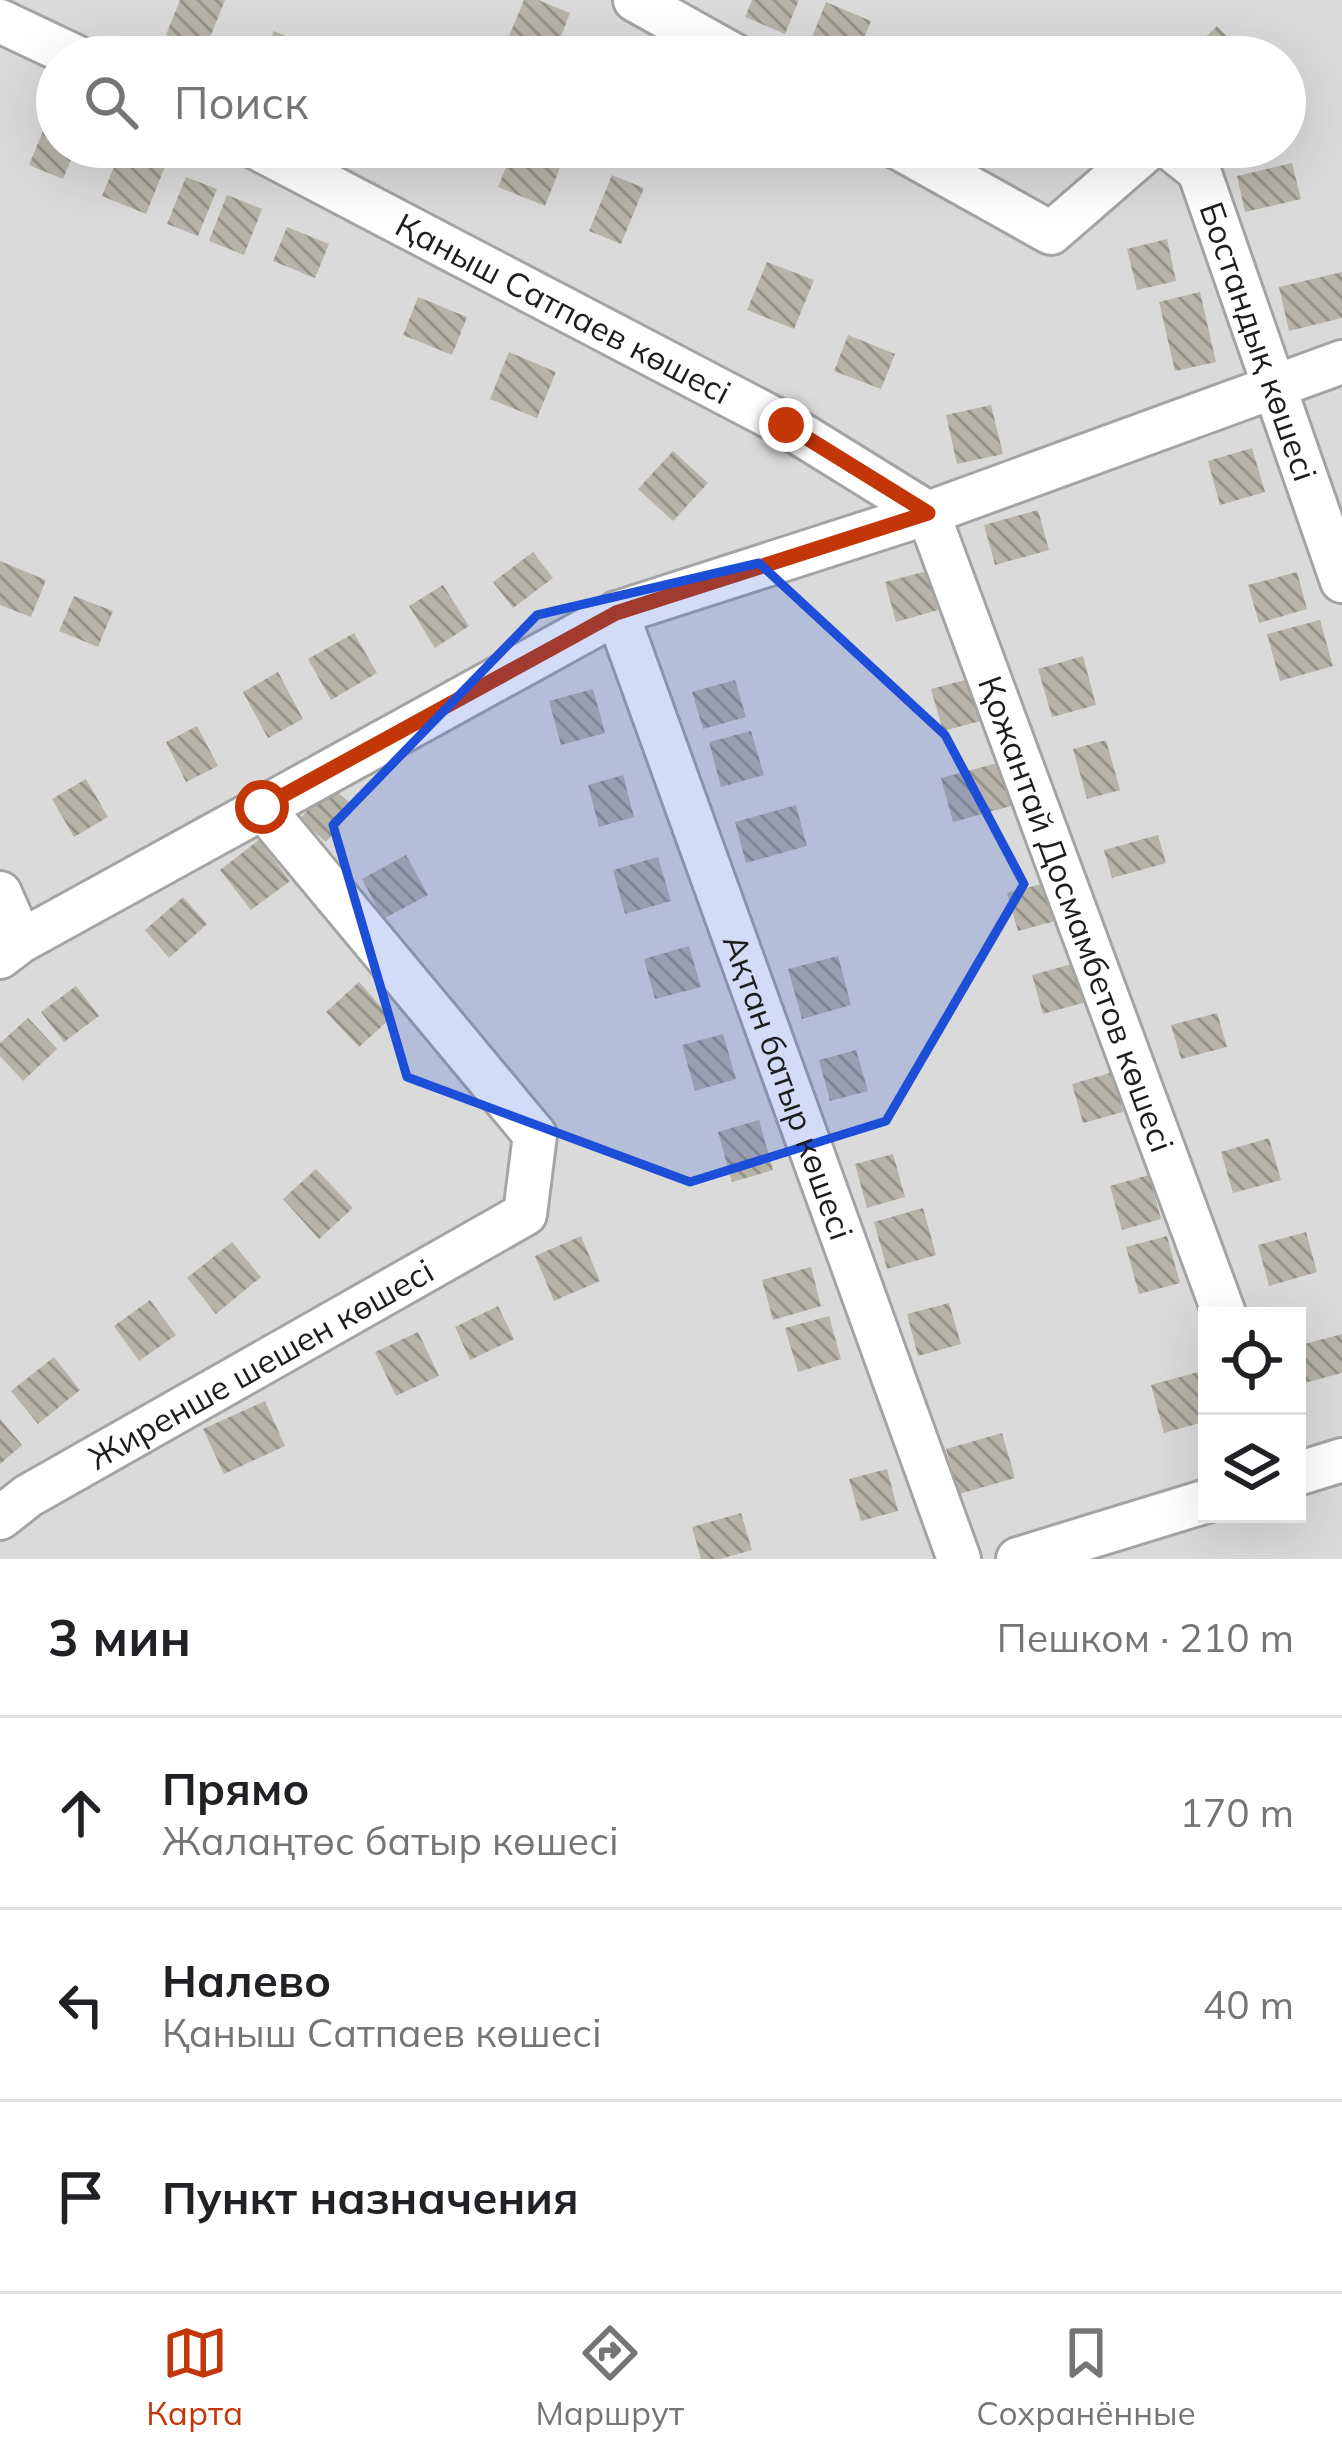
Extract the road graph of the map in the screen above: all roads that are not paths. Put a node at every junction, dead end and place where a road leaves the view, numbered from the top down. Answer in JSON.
{"nodes":[{"id":1,"x":635,"y":0,"type":"edge"},
{"id":2,"x":0,"y":22,"type":"edge"},
{"id":3,"x":699,"y":36,"type":"edge"},
{"id":4,"x":36,"y":39,"type":"edge"},
{"id":5,"x":295,"y":168,"type":"edge"},
{"id":6,"x":935,"y":168,"type":"edge"},
{"id":7,"x":1126,"y":168,"type":"edge"},
{"id":8,"x":1187,"y":168,"type":"edge"},
{"id":9,"x":1342,"y":362,"type":"edge"},
{"id":10,"x":1271,"y":385,"type":"junction"},
{"id":11,"x":928,"y":513,"type":"junction"},
{"id":12,"x":1342,"y":581,"type":"edge"},
{"id":13,"x":616,"y":613,"type":"junction"},
{"id":14,"x":262,"y":807,"type":"junction"},
{"id":15,"x":0,"y":893,"type":"edge"},
{"id":16,"x":10,"y":949,"type":"edge"},
{"id":17,"x":1222,"y":1307,"type":"edge"},
{"id":18,"x":1342,"y":1460,"type":"edge"},
{"id":19,"x":1306,"y":1471,"type":"edge"},
{"id":20,"x":1198,"y":1504,"type":"edge"},
{"id":21,"x":0,"y":1518,"type":"edge"},
{"id":22,"x":959,"y":1559,"type":"edge"},
{"id":23,"x":1018,"y":1559,"type":"edge"}],
"edges":[{"from":1,"to":3,"type":"street"},
{"from":2,"to":4,"type":"street"},
{"from":5,"to":11,"type":"street","name":"Қаныш Сатпаев көшесі"},
{"from":6,"to":7,"type":"street"},
{"from":8,"to":10,"type":"street","name":"Бостандық көшесі"},
{"from":9,"to":10,"type":"street"},
{"from":10,"to":11,"type":"street"},
{"from":10,"to":12,"type":"street","name":"Бостандық көшесі"},
{"from":11,"to":13,"type":"street"},
{"from":11,"to":17,"type":"street","name":"Қожантай Досмамбетов көшесі"},
{"from":13,"to":14,"type":"street"},
{"from":13,"to":22,"type":"street","name":"Ақтан батыр көшесі"},
{"from":14,"to":16,"type":"street"},
{"from":14,"to":21,"type":"street","name":"Жиренше шешен көшесі"},
{"from":15,"to":16,"type":"street"},
{"from":18,"to":19,"type":"street"},
{"from":20,"to":23,"type":"street"}]}
